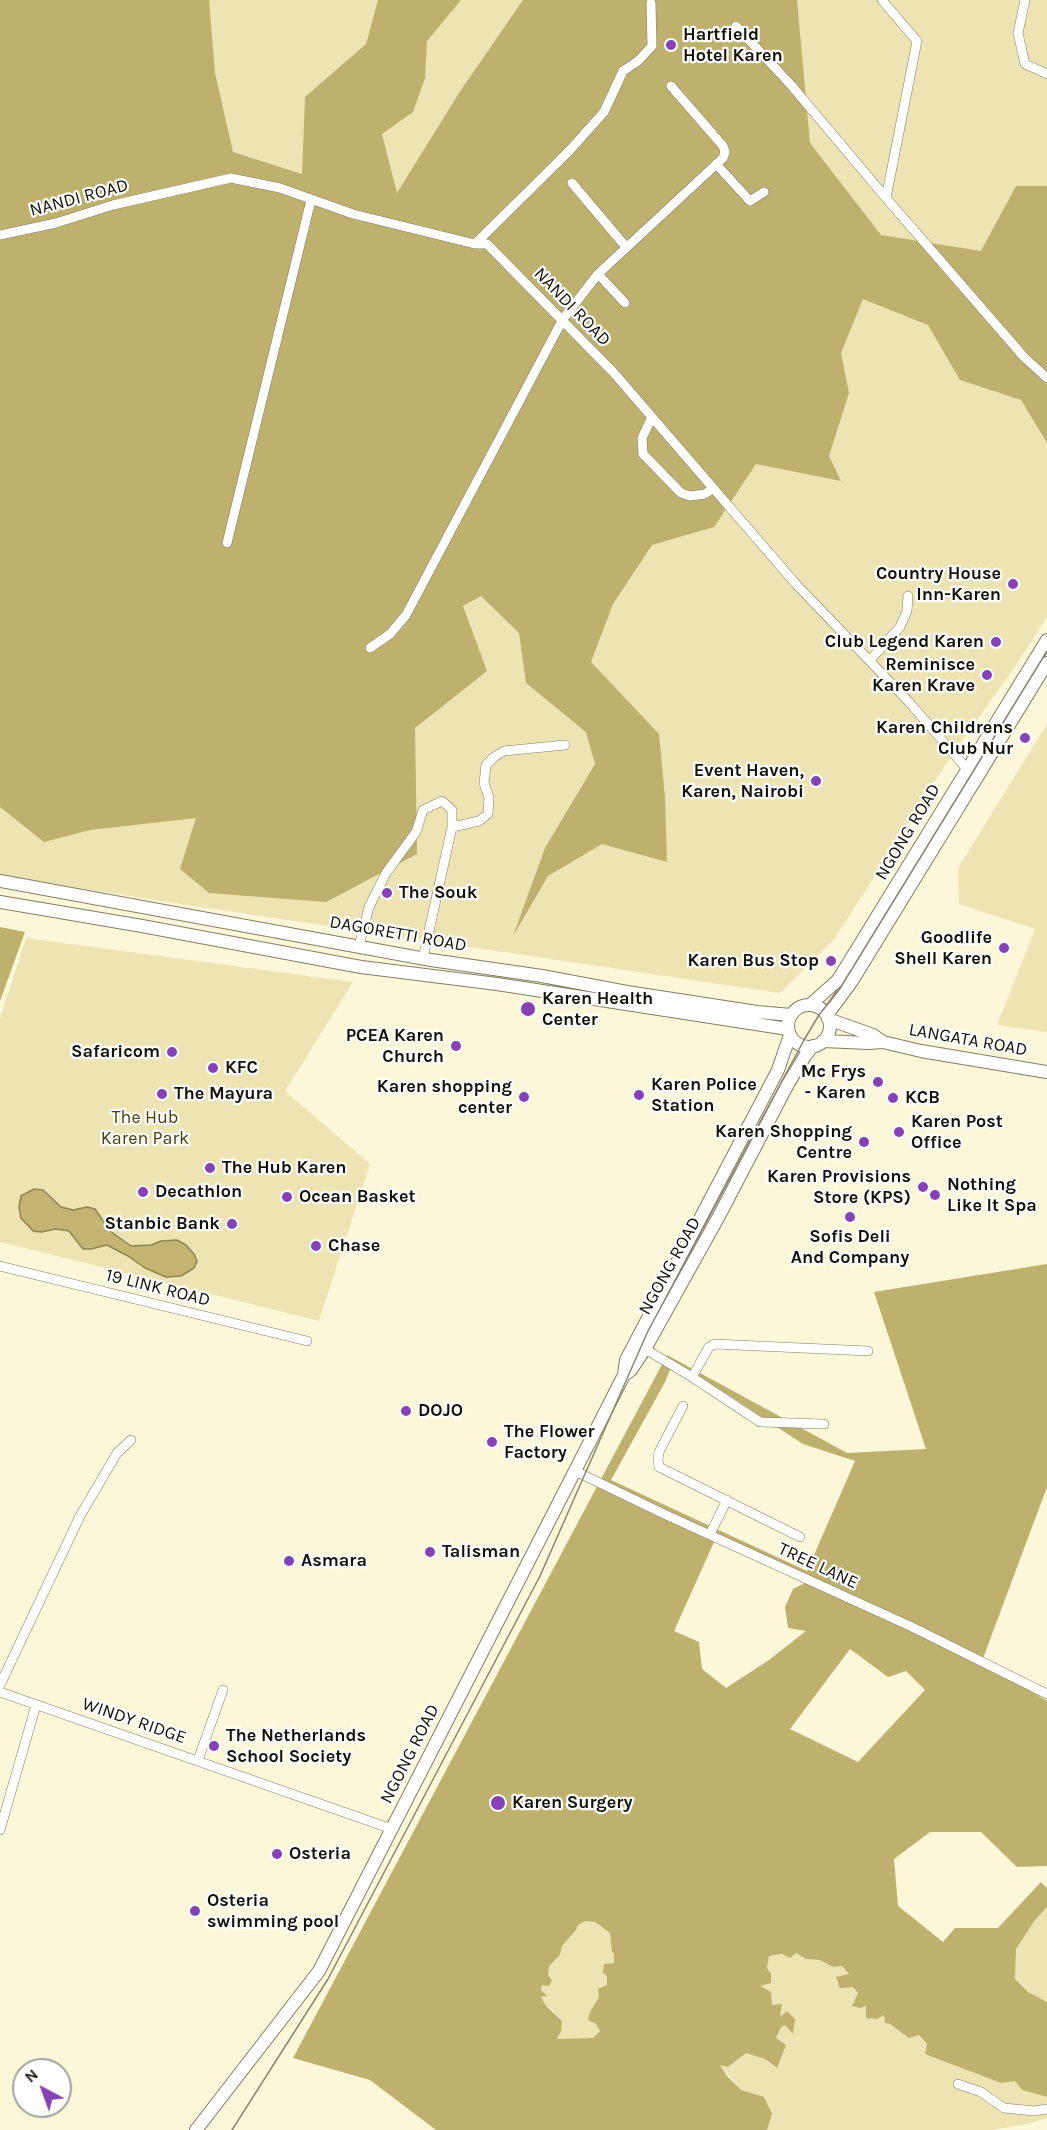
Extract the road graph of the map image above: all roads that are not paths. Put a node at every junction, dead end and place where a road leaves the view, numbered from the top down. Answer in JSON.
{"nodes":[{"id":1,"x":882,"y":0,"type":"edge"},
{"id":2,"x":1025,"y":0,"type":"edge"},
{"id":3,"x":651,"y":3,"type":"dead end"},
{"id":4,"x":736,"y":26,"type":"dead end"},
{"id":5,"x":1047,"y":74,"type":"edge"},
{"id":6,"x":671,"y":86,"type":"dead end"},
{"id":7,"x":716,"y":164,"type":"junction"},
{"id":8,"x":572,"y":183,"type":"dead end"},
{"id":9,"x":764,"y":192,"type":"dead end"},
{"id":10,"x":886,"y":198,"type":"junction"},
{"id":11,"x":310,"y":200,"type":"junction"},
{"id":12,"x":0,"y":235,"type":"edge"},
{"id":13,"x":475,"y":244,"type":"junction"},
{"id":14,"x":626,"y":247,"type":"junction"},
{"id":15,"x":598,"y":274,"type":"junction"},
{"id":16,"x":625,"y":303,"type":"dead end"},
{"id":17,"x":563,"y":319,"type":"junction"},
{"id":18,"x":1047,"y":378,"type":"edge"},
{"id":19,"x":652,"y":417,"type":"junction"},
{"id":20,"x":713,"y":488,"type":"junction"},
{"id":21,"x":227,"y":543,"type":"dead end"},
{"id":22,"x":909,"y":596,"type":"dead end"},
{"id":23,"x":1047,"y":640,"type":"edge"},
{"id":24,"x":370,"y":648,"type":"dead end"},
{"id":25,"x":870,"y":660,"type":"junction"},
{"id":26,"x":1047,"y":663,"type":"edge"},
{"id":27,"x":566,"y":745,"type":"dead end"},
{"id":28,"x":967,"y":769,"type":"junction"},
{"id":29,"x":452,"y":826,"type":"junction"},
{"id":30,"x":0,"y":881,"type":"edge"},
{"id":31,"x":0,"y":902,"type":"edge"},
{"id":32,"x":359,"y":946,"type":"junction"},
{"id":33,"x":423,"y":958,"type":"junction"},
{"id":34,"x":810,"y":1005,"type":"junction"},
{"id":35,"x":791,"y":1015,"type":"junction"},
{"id":36,"x":828,"y":1017,"type":"junction"},
{"id":37,"x":789,"y":1032,"type":"junction"},
{"id":38,"x":883,"y":1042,"type":"junction"},
{"id":39,"x":818,"y":1043,"type":"junction"},
{"id":40,"x":1047,"y":1072,"type":"edge"},
{"id":41,"x":681,"y":1256,"type":"junction"},
{"id":42,"x":694,"y":1262,"type":"junction"},
{"id":43,"x":0,"y":1266,"type":"edge"},
{"id":44,"x":307,"y":1341,"type":"dead end"},
{"id":45,"x":645,"y":1349,"type":"junction"},
{"id":46,"x":868,"y":1352,"type":"dead end"},
{"id":47,"x":624,"y":1375,"type":"junction"},
{"id":48,"x":692,"y":1377,"type":"junction"},
{"id":49,"x":683,"y":1406,"type":"dead end"},
{"id":50,"x":824,"y":1424,"type":"dead end"},
{"id":51,"x":131,"y":1440,"type":"dead end"},
{"id":52,"x":574,"y":1471,"type":"junction"},
{"id":53,"x":727,"y":1500,"type":"junction"},
{"id":54,"x":710,"y":1534,"type":"junction"},
{"id":55,"x":800,"y":1537,"type":"dead end"},
{"id":56,"x":0,"y":1685,"type":"edge"},
{"id":57,"x":223,"y":1690,"type":"dead end"},
{"id":58,"x":0,"y":1692,"type":"edge"},
{"id":59,"x":1047,"y":1694,"type":"edge"},
{"id":60,"x":36,"y":1705,"type":"junction"},
{"id":61,"x":198,"y":1760,"type":"junction"},
{"id":62,"x":392,"y":1829,"type":"junction"},
{"id":63,"x":0,"y":1830,"type":"edge"},
{"id":64,"x":958,"y":2084,"type":"dead end"},
{"id":65,"x":1047,"y":2109,"type":"edge"},
{"id":66,"x":196,"y":2130,"type":"edge"}],
"edges":[{"from":1,"to":10,"type":"street"},
{"from":2,"to":5,"type":"street"},
{"from":3,"to":13,"type":"street"},
{"from":4,"to":10,"type":"street"},
{"from":6,"to":7,"type":"street"},
{"from":7,"to":9,"type":"street"},
{"from":7,"to":14,"type":"street"},
{"from":8,"to":14,"type":"street"},
{"from":10,"to":18,"type":"street"},
{"from":11,"to":12,"type":"street","name":"NANDI ROAD"},
{"from":11,"to":13,"type":"street","name":"NANDI ROAD"},
{"from":11,"to":21,"type":"street"},
{"from":13,"to":17,"type":"street","name":"NANDI ROAD"},
{"from":14,"to":15,"type":"street"},
{"from":15,"to":16,"type":"street"},
{"from":15,"to":17,"type":"street"},
{"from":17,"to":19,"type":"street","name":"NANDI ROAD"},
{"from":17,"to":24,"type":"street"},
{"from":19,"to":20,"type":"street","name":"NANDI ROAD"},
{"from":19,"to":20,"type":"street"},
{"from":20,"to":25,"type":"street","name":"NANDI ROAD"},
{"from":22,"to":25,"type":"street"},
{"from":23,"to":28,"type":"main road","name":"NGONG ROAD"},
{"from":25,"to":28,"type":"street","name":"NANDI ROAD"},
{"from":26,"to":36,"type":"main road","name":"NGONG ROAD"},
{"from":27,"to":29,"type":"street"},
{"from":28,"to":34,"type":"main road","name":"NGONG ROAD"},
{"from":29,"to":32,"type":"street"},
{"from":29,"to":33,"type":"street"},
{"from":30,"to":32,"type":"main road","name":"DAGORETTI ROAD"},
{"from":31,"to":37,"type":"main road","name":"DAGORETTI ROAD"},
{"from":32,"to":33,"type":"main road","name":"DAGORETTI ROAD"},
{"from":33,"to":35,"type":"main road","name":"DAGORETTI ROAD"},
{"from":34,"to":35,"type":"main road"},
{"from":34,"to":36,"type":"main road"},
{"from":35,"to":37,"type":"main road"},
{"from":36,"to":38,"type":"main road"},
{"from":36,"to":39,"type":"main road"},
{"from":37,"to":39,"type":"main road"},
{"from":37,"to":41,"type":"main road","name":"NGONG ROAD"},
{"from":38,"to":39,"type":"main road"},
{"from":38,"to":40,"type":"main road","name":"LANGATA ROAD"},
{"from":39,"to":42,"type":"main road","name":"NGONG ROAD"},
{"from":41,"to":42,"type":"main road"},
{"from":41,"to":47,"type":"main road","name":"NGONG ROAD"},
{"from":42,"to":45,"type":"main road","name":"NGONG ROAD"},
{"from":43,"to":44,"type":"street","name":"19 LINK ROAD"},
{"from":45,"to":47,"type":"main road","name":"NGONG ROAD"},
{"from":45,"to":48,"type":"street"},
{"from":46,"to":48,"type":"street"},
{"from":47,"to":52,"type":"main road","name":"NGONG ROAD"},
{"from":48,"to":50,"type":"street"},
{"from":49,"to":53,"type":"street"},
{"from":51,"to":56,"type":"street"},
{"from":52,"to":54,"type":"street","name":"TREE LANE"},
{"from":52,"to":62,"type":"main road","name":"NGONG ROAD"},
{"from":53,"to":54,"type":"street"},
{"from":53,"to":55,"type":"street"},
{"from":54,"to":59,"type":"street","name":"TREE LANE"},
{"from":57,"to":61,"type":"street"},
{"from":58,"to":60,"type":"street","name":"WINDY RIDGE"},
{"from":60,"to":61,"type":"street","name":"WINDY RIDGE"},
{"from":60,"to":63,"type":"street"},
{"from":61,"to":62,"type":"street","name":"WINDY RIDGE"},
{"from":62,"to":66,"type":"main road","name":"NGONG ROAD"},
{"from":64,"to":65,"type":"street"}]}
